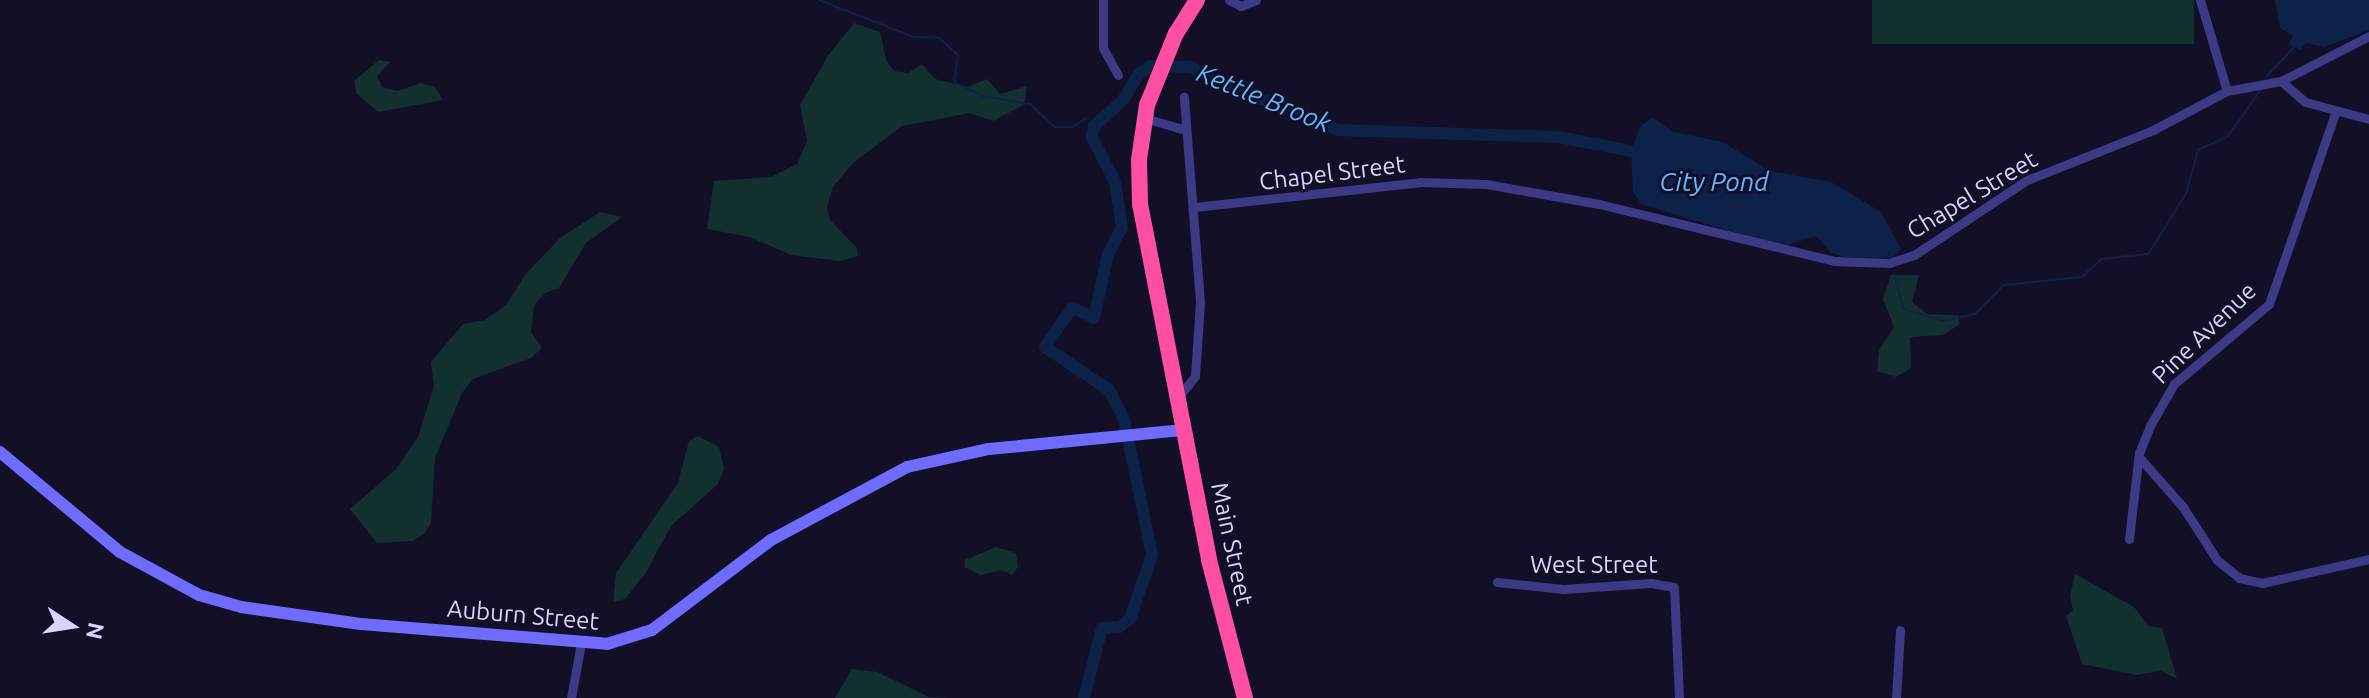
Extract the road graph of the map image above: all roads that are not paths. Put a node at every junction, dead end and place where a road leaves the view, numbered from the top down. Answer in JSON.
{"nodes":[{"id":1,"x":1103,"y":0,"type":"edge"},
{"id":2,"x":1229,"y":0,"type":"edge"},
{"id":3,"x":1256,"y":0,"type":"edge"},
{"id":4,"x":2200,"y":0,"type":"edge"},
{"id":5,"x":1195,"y":1,"type":"edge"},
{"id":6,"x":2369,"y":36,"type":"edge"},
{"id":7,"x":1118,"y":75,"type":"dead end"},
{"id":8,"x":2281,"y":81,"type":"junction"},
{"id":9,"x":2227,"y":91,"type":"junction"},
{"id":10,"x":1184,"y":97,"type":"dead end"},
{"id":11,"x":2335,"y":113,"type":"junction"},
{"id":12,"x":1144,"y":118,"type":"junction"},
{"id":13,"x":2369,"y":119,"type":"edge"},
{"id":14,"x":1186,"y":130,"type":"junction"},
{"id":15,"x":1195,"y":207,"type":"junction"},
{"id":16,"x":1195,"y":362,"type":"junction"},
{"id":17,"x":1176,"y":391,"type":"junction"},
{"id":18,"x":1184,"y":430,"type":"junction"},
{"id":19,"x":0,"y":452,"type":"edge"},
{"id":20,"x":2139,"y":453,"type":"junction"},
{"id":21,"x":2129,"y":539,"type":"dead end"},
{"id":22,"x":2369,"y":559,"type":"edge"},
{"id":23,"x":1497,"y":582,"type":"dead end"},
{"id":24,"x":1900,"y":630,"type":"dead end"},
{"id":25,"x":581,"y":643,"type":"junction"},
{"id":26,"x":571,"y":698,"type":"edge"},
{"id":27,"x":1245,"y":698,"type":"edge"},
{"id":28,"x":1679,"y":698,"type":"edge"},
{"id":29,"x":1896,"y":698,"type":"edge"}],
"edges":[{"from":1,"to":7,"type":"street"},
{"from":2,"to":3,"type":"street"},
{"from":4,"to":9,"type":"street"},
{"from":5,"to":12,"type":"highway","name":"Main Street"},
{"from":6,"to":8,"type":"street","name":"Chapel Street"},
{"from":8,"to":9,"type":"street","name":"Chapel Street"},
{"from":8,"to":11,"type":"street"},
{"from":9,"to":15,"type":"street","name":"Chapel Street"},
{"from":10,"to":14,"type":"street"},
{"from":11,"to":13,"type":"street"},
{"from":11,"to":20,"type":"street","name":"Pine Avenue"},
{"from":12,"to":14,"type":"street"},
{"from":12,"to":17,"type":"highway","name":"Main Street"},
{"from":14,"to":15,"type":"street"},
{"from":15,"to":16,"type":"street"},
{"from":16,"to":17,"type":"street"},
{"from":16,"to":17,"type":"street"},
{"from":17,"to":18,"type":"highway","name":"Main Street"},
{"from":18,"to":25,"type":"street","name":"Auburn Street"},
{"from":18,"to":27,"type":"highway","name":"Main Street"},
{"from":19,"to":25,"type":"street","name":"Auburn Street"},
{"from":20,"to":21,"type":"street","name":"Pine Avenue"},
{"from":20,"to":22,"type":"street"},
{"from":23,"to":28,"type":"street","name":"West Street"},
{"from":24,"to":29,"type":"street"},
{"from":25,"to":26,"type":"street"}]}
